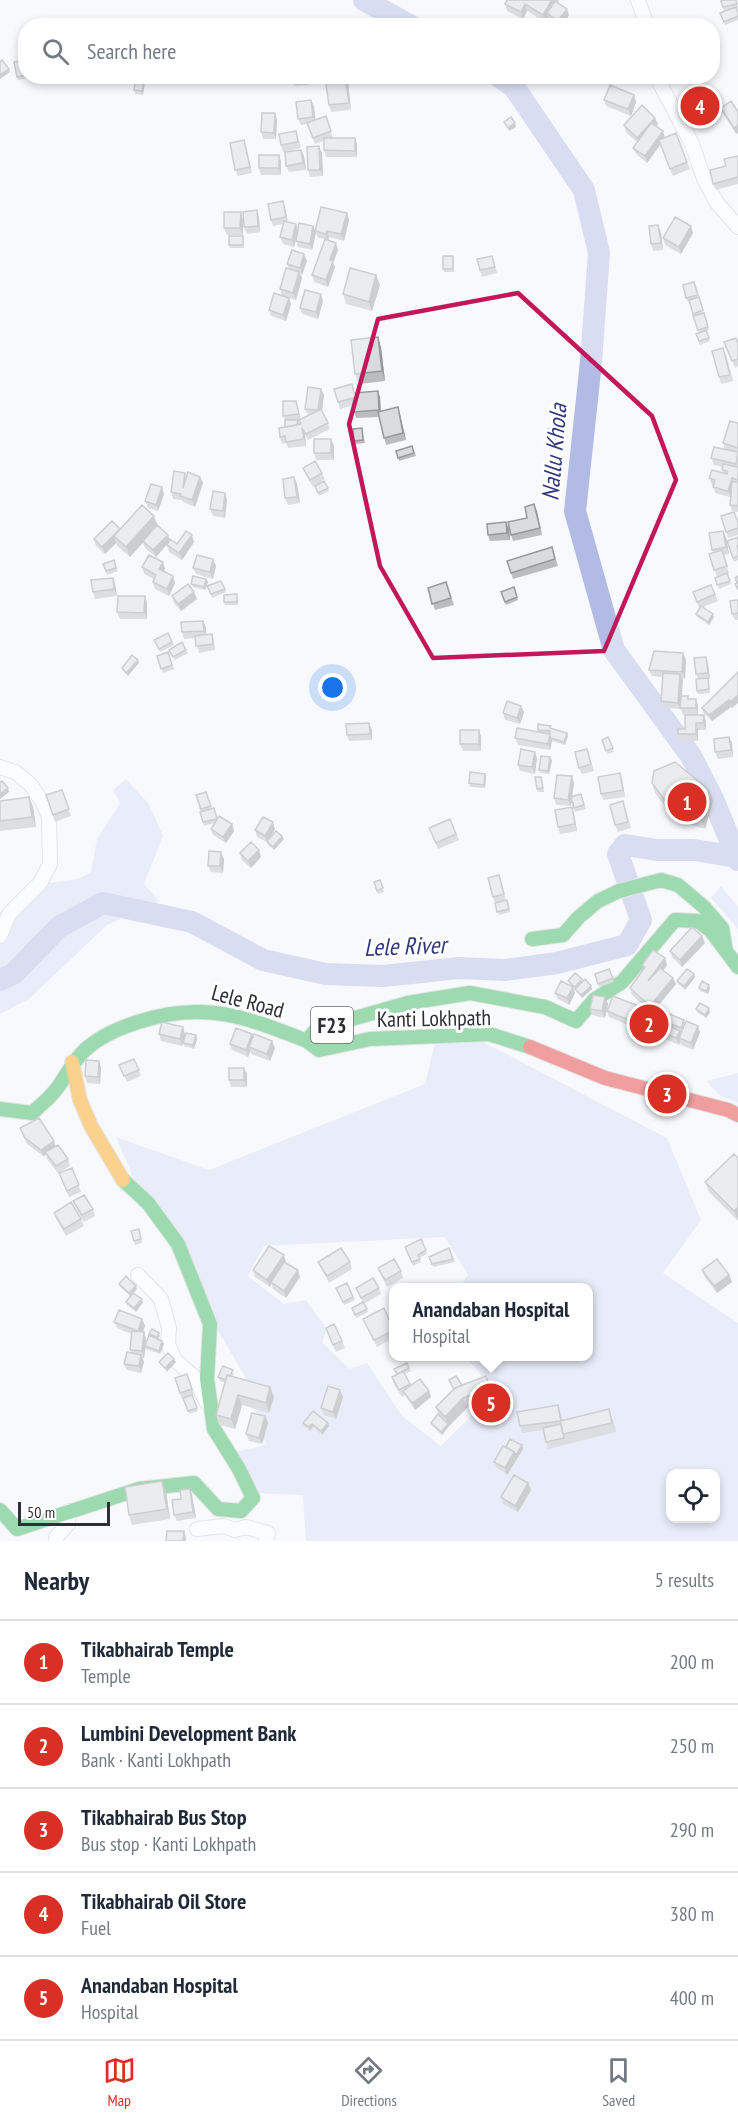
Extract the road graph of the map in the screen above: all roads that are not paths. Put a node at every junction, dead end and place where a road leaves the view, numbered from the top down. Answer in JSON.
{"nodes":[{"id":1,"x":638,"y":0,"type":"edge"},
{"id":2,"x":644,"y":18,"type":"edge"},
{"id":3,"x":660,"y":84,"type":"edge"},
{"id":4,"x":738,"y":227,"type":"edge"},
{"id":5,"x":0,"y":767,"type":"edge"},
{"id":6,"x":0,"y":936,"type":"edge"},
{"id":7,"x":532,"y":939,"type":"dead end"},
{"id":8,"x":726,"y":951,"type":"junction"},
{"id":9,"x":738,"y":967,"type":"edge"},
{"id":10,"x":307,"y":1041,"type":"junction"},
{"id":11,"x":72,"y":1062,"type":"junction"},
{"id":12,"x":0,"y":1109,"type":"edge"},
{"id":13,"x":738,"y":1115,"type":"edge"},
{"id":14,"x":138,"y":1275,"type":"dead end"},
{"id":15,"x":212,"y":1413,"type":"junction"},
{"id":16,"x":0,"y":1510,"type":"edge"},
{"id":17,"x":69,"y":1511,"type":"junction"},
{"id":18,"x":203,"y":1533,"type":"edge"},
{"id":19,"x":56,"y":1541,"type":"edge"},
{"id":20,"x":267,"y":1541,"type":"edge"}],
"edges":[{"from":1,"to":2,"type":"street"},
{"from":3,"to":4,"type":"street"},
{"from":5,"to":6,"type":"street"},
{"from":7,"to":8,"type":"street"},
{"from":8,"to":9,"type":"street","name":"Kanti Lokhpath","number":"F23"},
{"from":8,"to":10,"type":"street","name":"Kanti Lokhpath","number":"F23"},
{"from":10,"to":11,"type":"street","name":"Lele Road"},
{"from":10,"to":13,"type":"street","name":"Kanti Lokhpath","number":"F23"},
{"from":11,"to":12,"type":"street","name":"Lele Road"},
{"from":11,"to":15,"type":"street"},
{"from":14,"to":15,"type":"street"},
{"from":15,"to":17,"type":"street"},
{"from":16,"to":17,"type":"street"},
{"from":17,"to":19,"type":"street"},
{"from":18,"to":20,"type":"street"}]}
